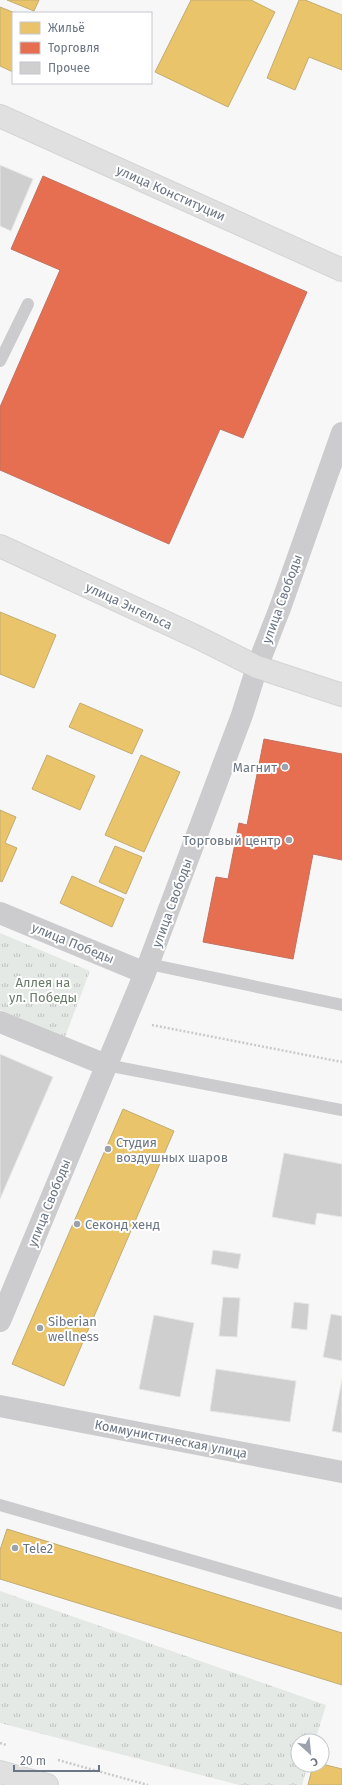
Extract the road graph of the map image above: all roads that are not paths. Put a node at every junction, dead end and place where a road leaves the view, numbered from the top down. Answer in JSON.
{"nodes":[{"id":1,"x":0,"y":116,"type":"edge"},
{"id":2,"x":342,"y":270,"type":"edge"},
{"id":3,"x":28,"y":304,"type":"dead end"},
{"id":4,"x":0,"y":362,"type":"edge"},
{"id":5,"x":342,"y":432,"type":"edge"},
{"id":6,"x":336,"y":469,"type":"edge"},
{"id":7,"x":0,"y":546,"type":"edge"},
{"id":8,"x":257,"y":667,"type":"junction"},
{"id":9,"x":342,"y":695,"type":"edge"},
{"id":10,"x":0,"y":913,"type":"edge"},
{"id":11,"x":147,"y":969,"type":"junction"},
{"id":12,"x":342,"y":1004,"type":"edge"},
{"id":13,"x":0,"y":1022,"type":"edge"},
{"id":14,"x":106,"y":1065,"type":"junction"},
{"id":15,"x":342,"y":1110,"type":"edge"},
{"id":16,"x":0,"y":1321,"type":"edge"},
{"id":17,"x":0,"y":1406,"type":"edge"},
{"id":18,"x":342,"y":1472,"type":"edge"},
{"id":19,"x":0,"y":1505,"type":"edge"},
{"id":20,"x":342,"y":1604,"type":"edge"},
{"id":21,"x":0,"y":1772,"type":"edge"},
{"id":22,"x":47,"y":1785,"type":"edge"}],
"edges":[{"from":1,"to":2,"type":"street","name":"улица Конституции"},
{"from":3,"to":4,"type":"lane"},
{"from":5,"to":6,"type":"street","name":"улица Свободы"},
{"from":6,"to":8,"type":"street","name":"улица Свободы"},
{"from":7,"to":8,"type":"street","name":"улица Энгельса"},
{"from":8,"to":9,"type":"street","name":"улица Энгельса"},
{"from":8,"to":11,"type":"street","name":"улица Свободы"},
{"from":10,"to":11,"type":"street","name":"улица Победы"},
{"from":11,"to":12,"type":"lane"},
{"from":11,"to":14,"type":"street","name":"улица Свободы"},
{"from":13,"to":14,"type":"street"},
{"from":14,"to":15,"type":"lane"},
{"from":14,"to":16,"type":"street","name":"улица Свободы"},
{"from":17,"to":18,"type":"street","name":"Коммунистическая улица"},
{"from":19,"to":20,"type":"lane"},
{"from":21,"to":22,"type":"street"}]}
